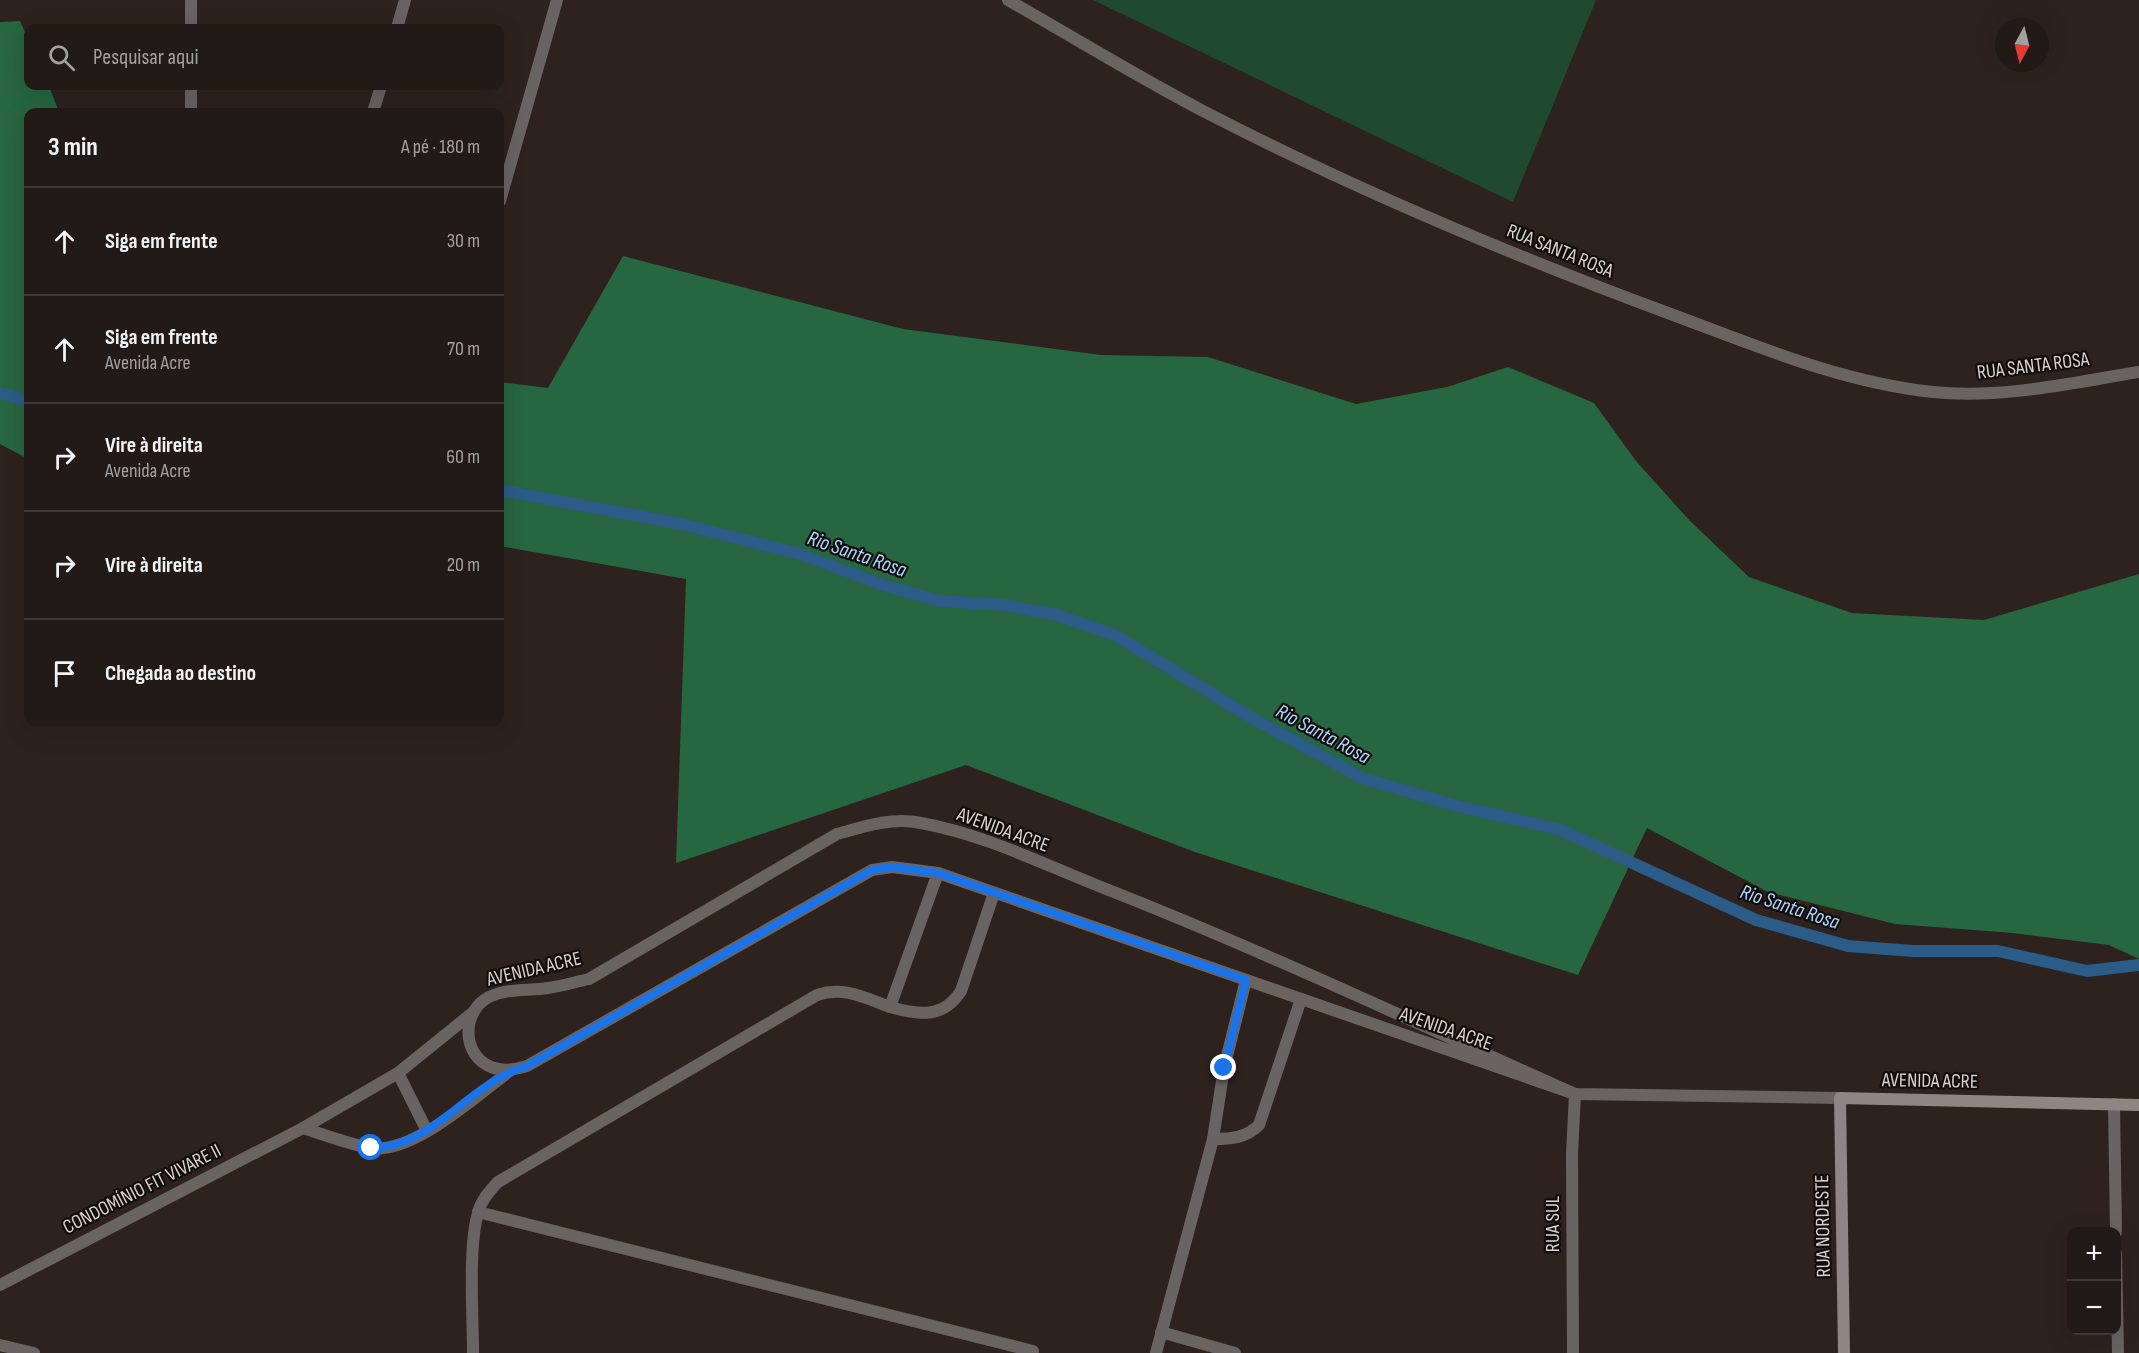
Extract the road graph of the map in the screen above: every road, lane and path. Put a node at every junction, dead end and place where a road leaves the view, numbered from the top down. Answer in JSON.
{"nodes":[{"id":1,"x":191,"y":0,"type":"edge"},
{"id":2,"x":405,"y":0,"type":"edge"},
{"id":3,"x":557,"y":0,"type":"edge"},
{"id":4,"x":1008,"y":0,"type":"edge"},
{"id":5,"x":191,"y":24,"type":"edge"},
{"id":6,"x":398,"y":24,"type":"edge"},
{"id":7,"x":191,"y":90,"type":"edge"},
{"id":8,"x":380,"y":90,"type":"edge"},
{"id":9,"x":191,"y":108,"type":"edge"},
{"id":10,"x":374,"y":108,"type":"edge"},
{"id":11,"x":504,"y":187,"type":"edge"},
{"id":12,"x":2139,"y":372,"type":"edge"},
{"id":13,"x":938,"y":873,"type":"junction"},
{"id":14,"x":994,"y":893,"type":"junction"},
{"id":15,"x":1246,"y":980,"type":"junction"},
{"id":16,"x":1301,"y":999,"type":"junction"},
{"id":17,"x":890,"y":1007,"type":"junction"},
{"id":18,"x":473,"y":1013,"type":"junction"},
{"id":19,"x":510,"y":1071,"type":"junction"},
{"id":20,"x":398,"y":1072,"type":"junction"},
{"id":21,"x":1575,"y":1094,"type":"junction"},
{"id":22,"x":1840,"y":1098,"type":"junction"},
{"id":23,"x":2114,"y":1104,"type":"junction"},
{"id":24,"x":2139,"y":1105,"type":"edge"},
{"id":25,"x":303,"y":1128,"type":"junction"},
{"id":26,"x":427,"y":1131,"type":"junction"},
{"id":27,"x":1213,"y":1139,"type":"junction"},
{"id":28,"x":478,"y":1212,"type":"junction"},
{"id":29,"x":2116,"y":1227,"type":"edge"},
{"id":30,"x":2117,"y":1281,"type":"edge"},
{"id":31,"x":0,"y":1285,"type":"edge"},
{"id":32,"x":1161,"y":1332,"type":"junction"},
{"id":33,"x":0,"y":1345,"type":"edge"},
{"id":34,"x":1033,"y":1351,"type":"dead end"},
{"id":35,"x":34,"y":1353,"type":"edge"},
{"id":36,"x":473,"y":1353,"type":"edge"},
{"id":37,"x":1156,"y":1353,"type":"edge"},
{"id":38,"x":1236,"y":1353,"type":"edge"},
{"id":39,"x":1573,"y":1353,"type":"edge"},
{"id":40,"x":1844,"y":1353,"type":"edge"},
{"id":41,"x":2118,"y":1353,"type":"edge"}],
"edges":[{"from":1,"to":5,"type":"street"},
{"from":2,"to":6,"type":"street"},
{"from":3,"to":11,"type":"street"},
{"from":4,"to":12,"type":"street","name":"RUA SANTA ROSA"},
{"from":7,"to":9,"type":"street"},
{"from":8,"to":10,"type":"street"},
{"from":13,"to":14,"type":"street","name":"AVENIDA ACRE"},
{"from":13,"to":17,"type":"street"},
{"from":13,"to":19,"type":"street","name":"AVENIDA ACRE"},
{"from":14,"to":15,"type":"street","name":"AVENIDA ACRE"},
{"from":14,"to":17,"type":"street"},
{"from":15,"to":16,"type":"street","name":"AVENIDA ACRE"},
{"from":15,"to":27,"type":"street"},
{"from":16,"to":21,"type":"street","name":"AVENIDA ACRE"},
{"from":16,"to":27,"type":"street"},
{"from":17,"to":28,"type":"street"},
{"from":18,"to":19,"type":"street","name":"AVENIDA ACRE"},
{"from":18,"to":20,"type":"street","name":"CONDOMÍNIO FIT VIVARE II"},
{"from":18,"to":21,"type":"street","name":"AVENIDA ACRE"},
{"from":19,"to":26,"type":"street"},
{"from":20,"to":25,"type":"street","name":"CONDOMÍNIO FIT VIVARE II"},
{"from":20,"to":26,"type":"street"},
{"from":21,"to":22,"type":"street","name":"AVENIDA ACRE"},
{"from":21,"to":39,"type":"street","name":"RUA SUL"},
{"from":22,"to":23,"type":"main road","name":"AVENIDA ACRE"},
{"from":22,"to":40,"type":"main road","name":"RUA NORDESTE"},
{"from":23,"to":24,"type":"main road","name":"AVENIDA ACRE"},
{"from":23,"to":29,"type":"street"},
{"from":25,"to":26,"type":"street"},
{"from":25,"to":31,"type":"street","name":"CONDOMÍNIO FIT VIVARE II"},
{"from":27,"to":32,"type":"street"},
{"from":28,"to":34,"type":"street"},
{"from":28,"to":36,"type":"street"},
{"from":30,"to":41,"type":"street"},
{"from":32,"to":37,"type":"street"},
{"from":32,"to":38,"type":"street"},
{"from":33,"to":35,"type":"street"}]}
